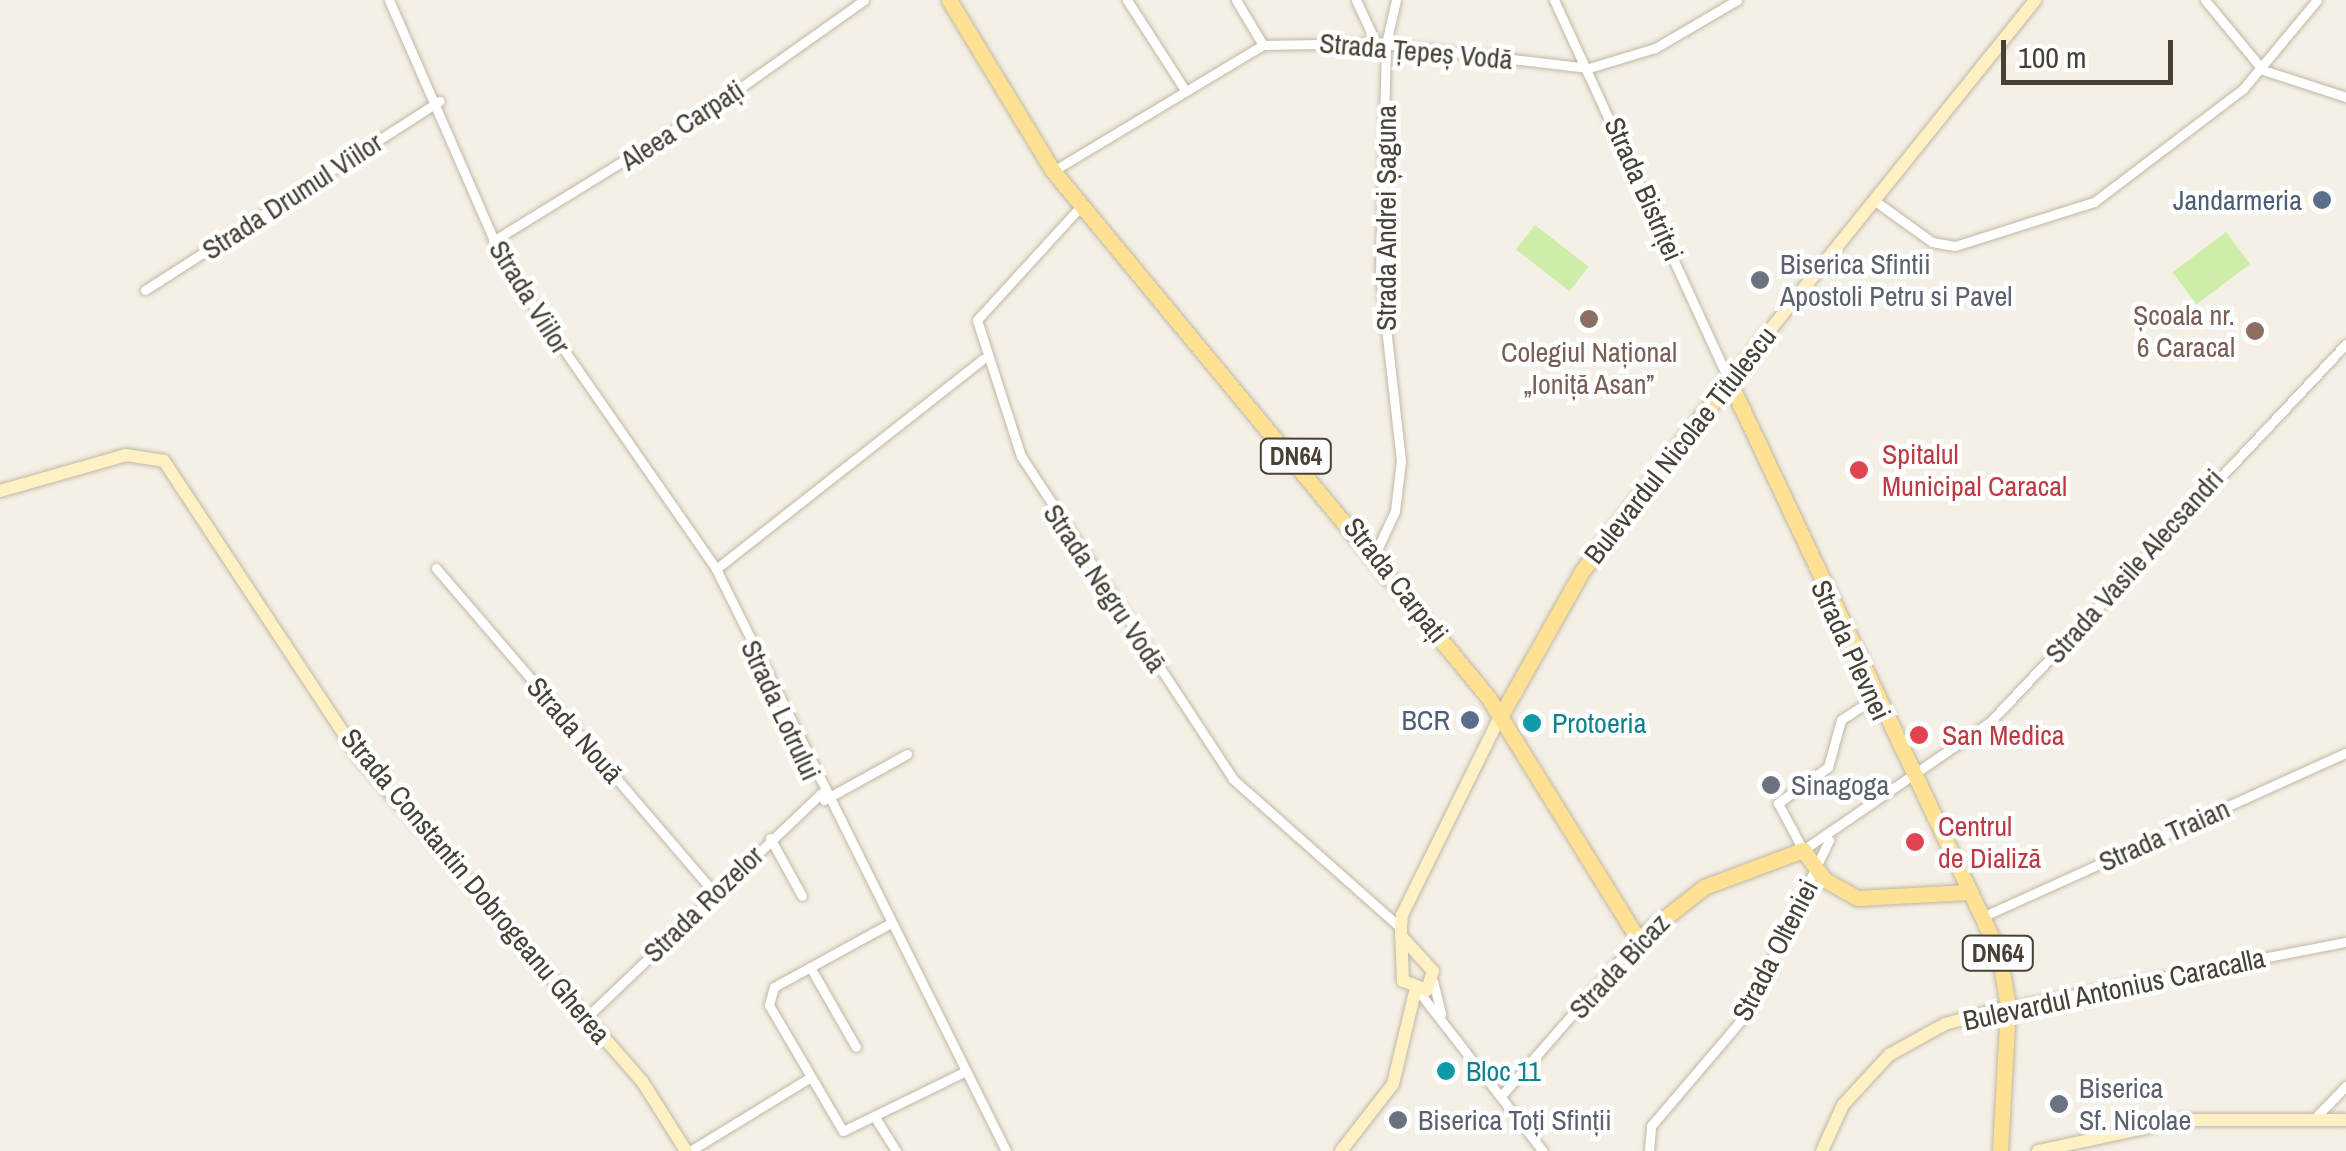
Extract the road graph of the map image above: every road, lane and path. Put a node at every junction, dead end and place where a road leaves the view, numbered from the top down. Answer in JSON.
{"nodes":[{"id":1,"x":389,"y":0,"type":"edge"},
{"id":2,"x":864,"y":0,"type":"edge"},
{"id":3,"x":949,"y":0,"type":"edge"},
{"id":4,"x":1127,"y":0,"type":"edge"},
{"id":5,"x":1236,"y":0,"type":"edge"},
{"id":6,"x":1356,"y":0,"type":"edge"},
{"id":7,"x":1396,"y":0,"type":"edge"},
{"id":8,"x":1554,"y":0,"type":"edge"},
{"id":9,"x":1737,"y":0,"type":"edge"},
{"id":10,"x":2205,"y":0,"type":"edge"},
{"id":11,"x":2316,"y":0,"type":"edge"},
{"id":12,"x":2027,"y":3,"type":"edge"},
{"id":13,"x":1381,"y":43,"type":"junction"},
{"id":14,"x":1262,"y":45,"type":"junction"},
{"id":15,"x":1590,"y":68,"type":"junction"},
{"id":16,"x":2263,"y":70,"type":"junction"},
{"id":17,"x":1183,"y":87,"type":"junction"},
{"id":18,"x":2346,"y":97,"type":"edge"},
{"id":19,"x":439,"y":101,"type":"junction"},
{"id":20,"x":1053,"y":171,"type":"junction"},
{"id":21,"x":1874,"y":201,"type":"junction"},
{"id":22,"x":1080,"y":206,"type":"junction"},
{"id":23,"x":493,"y":240,"type":"junction"},
{"id":24,"x":145,"y":290,"type":"dead end"},
{"id":25,"x":2346,"y":344,"type":"edge"},
{"id":26,"x":984,"y":359,"type":"junction"},
{"id":27,"x":1730,"y":380,"type":"junction"},
{"id":28,"x":0,"y":491,"type":"edge"},
{"id":29,"x":1376,"y":552,"type":"junction"},
{"id":30,"x":436,"y":568,"type":"dead end"},
{"id":31,"x":716,"y":569,"type":"junction"},
{"id":32,"x":1873,"y":699,"type":"junction"},
{"id":33,"x":1500,"y":715,"type":"junction"},
{"id":34,"x":2346,"y":752,"type":"edge"},
{"id":35,"x":907,"y":754,"type":"dead end"},
{"id":36,"x":1910,"y":773,"type":"junction"},
{"id":37,"x":822,"y":796,"type":"junction"},
{"id":38,"x":770,"y":838,"type":"junction"},
{"id":39,"x":1829,"y":840,"type":"junction"},
{"id":40,"x":1804,"y":850,"type":"junction"},
{"id":41,"x":1816,"y":872,"type":"junction"},
{"id":42,"x":714,"y":892,"type":"junction"},
{"id":43,"x":1969,"y":892,"type":"junction"},
{"id":44,"x":802,"y":896,"type":"dead end"},
{"id":45,"x":1982,"y":917,"type":"junction"},
{"id":46,"x":889,"y":924,"type":"junction"},
{"id":47,"x":1401,"y":932,"type":"junction"},
{"id":48,"x":1638,"y":940,"type":"junction"},
{"id":49,"x":2346,"y":942,"type":"edge"},
{"id":50,"x":1421,"y":960,"type":"junction"},
{"id":51,"x":810,"y":966,"type":"junction"},
{"id":52,"x":1404,"y":971,"type":"junction"},
{"id":53,"x":1434,"y":982,"type":"junction"},
{"id":54,"x":1417,"y":992,"type":"junction"},
{"id":55,"x":2008,"y":1007,"type":"junction"},
{"id":56,"x":587,"y":1016,"type":"junction"},
{"id":57,"x":1447,"y":1026,"type":"junction"},
{"id":58,"x":856,"y":1048,"type":"dead end"},
{"id":59,"x":964,"y":1072,"type":"junction"},
{"id":60,"x":809,"y":1078,"type":"junction"},
{"id":61,"x":2346,"y":1086,"type":"edge"},
{"id":62,"x":1502,"y":1096,"type":"junction"},
{"id":63,"x":876,"y":1119,"type":"junction"},
{"id":64,"x":2346,"y":1120,"type":"edge"},
{"id":65,"x":2308,"y":1125,"type":"junction"},
{"id":66,"x":2072,"y":1148,"type":"edge"},
{"id":67,"x":688,"y":1151,"type":"edge"},
{"id":68,"x":896,"y":1151,"type":"edge"},
{"id":69,"x":1006,"y":1151,"type":"edge"},
{"id":70,"x":1340,"y":1151,"type":"edge"},
{"id":71,"x":1543,"y":1151,"type":"edge"},
{"id":72,"x":1649,"y":1151,"type":"edge"},
{"id":73,"x":1822,"y":1151,"type":"edge"},
{"id":74,"x":2000,"y":1151,"type":"edge"},
{"id":75,"x":2038,"y":1151,"type":"edge"}],
"edges":[{"from":1,"to":19,"type":"street","name":"Strada Viilor"},
{"from":2,"to":23,"type":"street","name":"Aleea Carpați"},
{"from":3,"to":20,"type":"main road","name":"Strada Carpați","number":"DN64"},
{"from":4,"to":17,"type":"street"},
{"from":5,"to":14,"type":"street"},
{"from":6,"to":13,"type":"street"},
{"from":7,"to":13,"type":"street","name":"Strada Andrei Șaguna"},
{"from":8,"to":15,"type":"street","name":"Strada Bistriței"},
{"from":9,"to":15,"type":"street","name":"Strada Țepeș Vodă"},
{"from":10,"to":16,"type":"street"},
{"from":11,"to":16,"type":"street"},
{"from":12,"to":21,"type":"main road","name":"Bulevardul Nicolae Titulescu"},
{"from":13,"to":14,"type":"street","name":"Strada Țepeș Vodă"},
{"from":13,"to":15,"type":"street","name":"Strada Țepeș Vodă"},
{"from":13,"to":29,"type":"street","name":"Strada Andrei Șaguna"},
{"from":14,"to":17,"type":"street","name":"Strada Țepeș Vodă"},
{"from":15,"to":27,"type":"street","name":"Strada Bistriței"},
{"from":16,"to":18,"type":"street"},
{"from":16,"to":21,"type":"street"},
{"from":17,"to":20,"type":"street","name":"Strada Țepeș Vodă"},
{"from":19,"to":23,"type":"street","name":"Strada Viilor"},
{"from":19,"to":24,"type":"street","name":"Strada Drumul Viilor"},
{"from":20,"to":22,"type":"main road","name":"Strada Carpați","number":"DN64"},
{"from":21,"to":27,"type":"main road","name":"Bulevardul Nicolae Titulescu"},
{"from":22,"to":26,"type":"street","name":"Strada Negru Vodă"},
{"from":22,"to":29,"type":"main road","name":"Strada Carpați","number":"DN64"},
{"from":23,"to":31,"type":"street","name":"Strada Viilor"},
{"from":25,"to":36,"type":"street","name":"Strada Vasile Alecsandri"},
{"from":26,"to":31,"type":"street"},
{"from":26,"to":47,"type":"street","name":"Strada Negru Vodă"},
{"from":27,"to":32,"type":"main road","name":"Strada Plevnei","number":"DN64"},
{"from":27,"to":33,"type":"main road","name":"Bulevardul Nicolae Titulescu"},
{"from":28,"to":56,"type":"main road","name":"Strada Constantin Dobrogeanu Gherea"},
{"from":29,"to":33,"type":"main road","name":"Strada Carpați","number":"DN64"},
{"from":30,"to":42,"type":"street","name":"Strada Nouă"},
{"from":31,"to":37,"type":"street","name":"Strada Lotrului"},
{"from":32,"to":36,"type":"main road","name":"Strada Plevnei","number":"DN64"},
{"from":32,"to":40,"type":"street"},
{"from":33,"to":47,"type":"main road","name":"Bulevardul Nicolae Titulescu"},
{"from":33,"to":48,"type":"main road","name":"Strada Carpați"},
{"from":34,"to":45,"type":"street","name":"Strada Traian"},
{"from":35,"to":37,"type":"street","name":"Strada Rozelor"},
{"from":36,"to":39,"type":"street","name":"Strada Bicaz"},
{"from":36,"to":43,"type":"main road","name":"Strada Plevnei","number":"DN64"},
{"from":37,"to":38,"type":"street","name":"Strada Rozelor"},
{"from":37,"to":46,"type":"street","name":"Strada Lotrului"},
{"from":38,"to":42,"type":"street","name":"Strada Rozelor"},
{"from":38,"to":44,"type":"street"},
{"from":39,"to":40,"type":"street","name":"Strada Bicaz"},
{"from":39,"to":41,"type":"street","name":"Strada Olteniei"},
{"from":40,"to":41,"type":"main road"},
{"from":40,"to":48,"type":"main road","name":"Strada Bicaz"},
{"from":41,"to":43,"type":"main road"},
{"from":41,"to":72,"type":"street","name":"Strada Olteniei"},
{"from":42,"to":56,"type":"street","name":"Strada Rozelor"},
{"from":43,"to":45,"type":"main road","name":"Strada Plevnei","number":"DN64"},
{"from":45,"to":55,"type":"main road","name":"Strada Plevnei","number":"DN64"},
{"from":46,"to":51,"type":"street"},
{"from":46,"to":59,"type":"street","name":"Strada Lotrului"},
{"from":47,"to":50,"type":"main road"},
{"from":47,"to":52,"type":"main road","name":"Bulevardul Nicolae Titulescu"},
{"from":48,"to":62,"type":"street","name":"Strada Bicaz"},
{"from":49,"to":55,"type":"street","name":"Bulevardul Antonius Caracalla"},
{"from":50,"to":52,"type":"main road"},
{"from":50,"to":53,"type":"main road"},
{"from":51,"to":58,"type":"street"},
{"from":51,"to":60,"type":"street"},
{"from":52,"to":54,"type":"main road"},
{"from":53,"to":54,"type":"main road"},
{"from":53,"to":57,"type":"street"},
{"from":54,"to":57,"type":"street"},
{"from":54,"to":70,"type":"main road"},
{"from":55,"to":73,"type":"main road","name":"Bulevardul Antonius Caracalla"},
{"from":55,"to":74,"type":"main road","name":"Strada Plevnei","number":"DN64"},
{"from":56,"to":67,"type":"main road","name":"Strada Constantin Dobrogeanu Gherea"},
{"from":57,"to":62,"type":"street"},
{"from":59,"to":63,"type":"street"},
{"from":59,"to":69,"type":"street","name":"Strada Lotrului"},
{"from":60,"to":63,"type":"street"},
{"from":60,"to":67,"type":"street"},
{"from":61,"to":65,"type":"street"},
{"from":62,"to":71,"type":"street"},
{"from":63,"to":68,"type":"street"},
{"from":64,"to":65,"type":"main road"},
{"from":65,"to":66,"type":"main road"},
{"from":66,"to":75,"type":"main road"}]}
